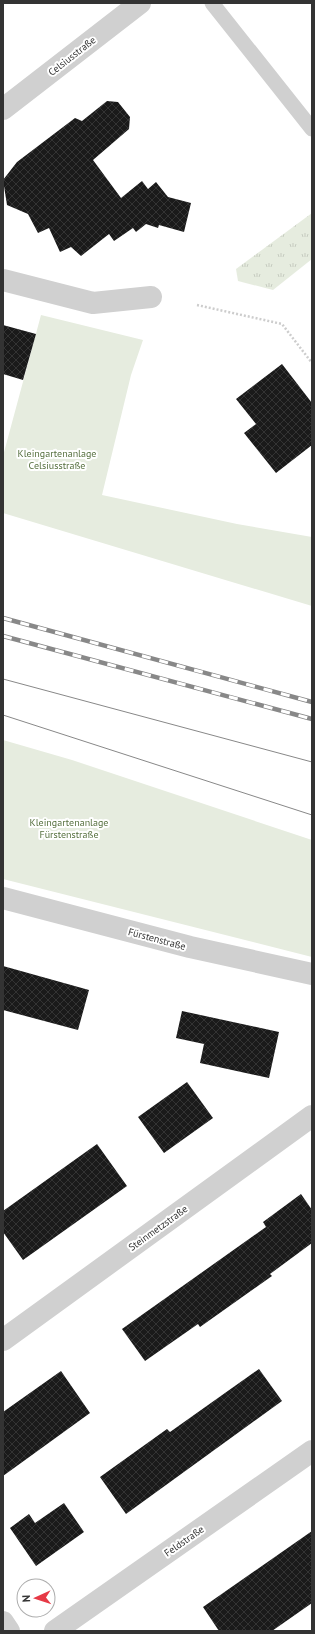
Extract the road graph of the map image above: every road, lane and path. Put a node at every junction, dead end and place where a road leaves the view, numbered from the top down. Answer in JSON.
{"nodes":[{"id":1,"x":140,"y":3,"type":"edge"},
{"id":2,"x":212,"y":3,"type":"edge"},
{"id":3,"x":3,"y":109,"type":"edge"},
{"id":4,"x":312,"y":129,"type":"edge"},
{"id":5,"x":3,"y":280,"type":"edge"},
{"id":6,"x":151,"y":297,"type":"dead end"},
{"id":7,"x":197,"y":305,"type":"dead end"},
{"id":8,"x":312,"y":363,"type":"edge"},
{"id":9,"x":3,"y":898,"type":"edge"},
{"id":10,"x":312,"y":974,"type":"edge"},
{"id":11,"x":312,"y":1116,"type":"edge"},
{"id":12,"x":3,"y":1340,"type":"edge"},
{"id":13,"x":312,"y":1451,"type":"edge"},
{"id":14,"x":3,"y":1622,"type":"edge"},
{"id":15,"x":9,"y":1631,"type":"edge"},
{"id":16,"x":56,"y":1631,"type":"edge"}],
"edges":[{"from":1,"to":3,"type":"street","name":"Celsiusstraße"},
{"from":2,"to":4,"type":"lane"},
{"from":5,"to":6,"type":"street"},
{"from":7,"to":8,"type":"path"},
{"from":9,"to":10,"type":"street","name":"Fürstenstraße"},
{"from":11,"to":12,"type":"street","name":"Steinmetzstraße"},
{"from":13,"to":16,"type":"street","name":"Feldstraße"},
{"from":14,"to":15,"type":"street"}]}
